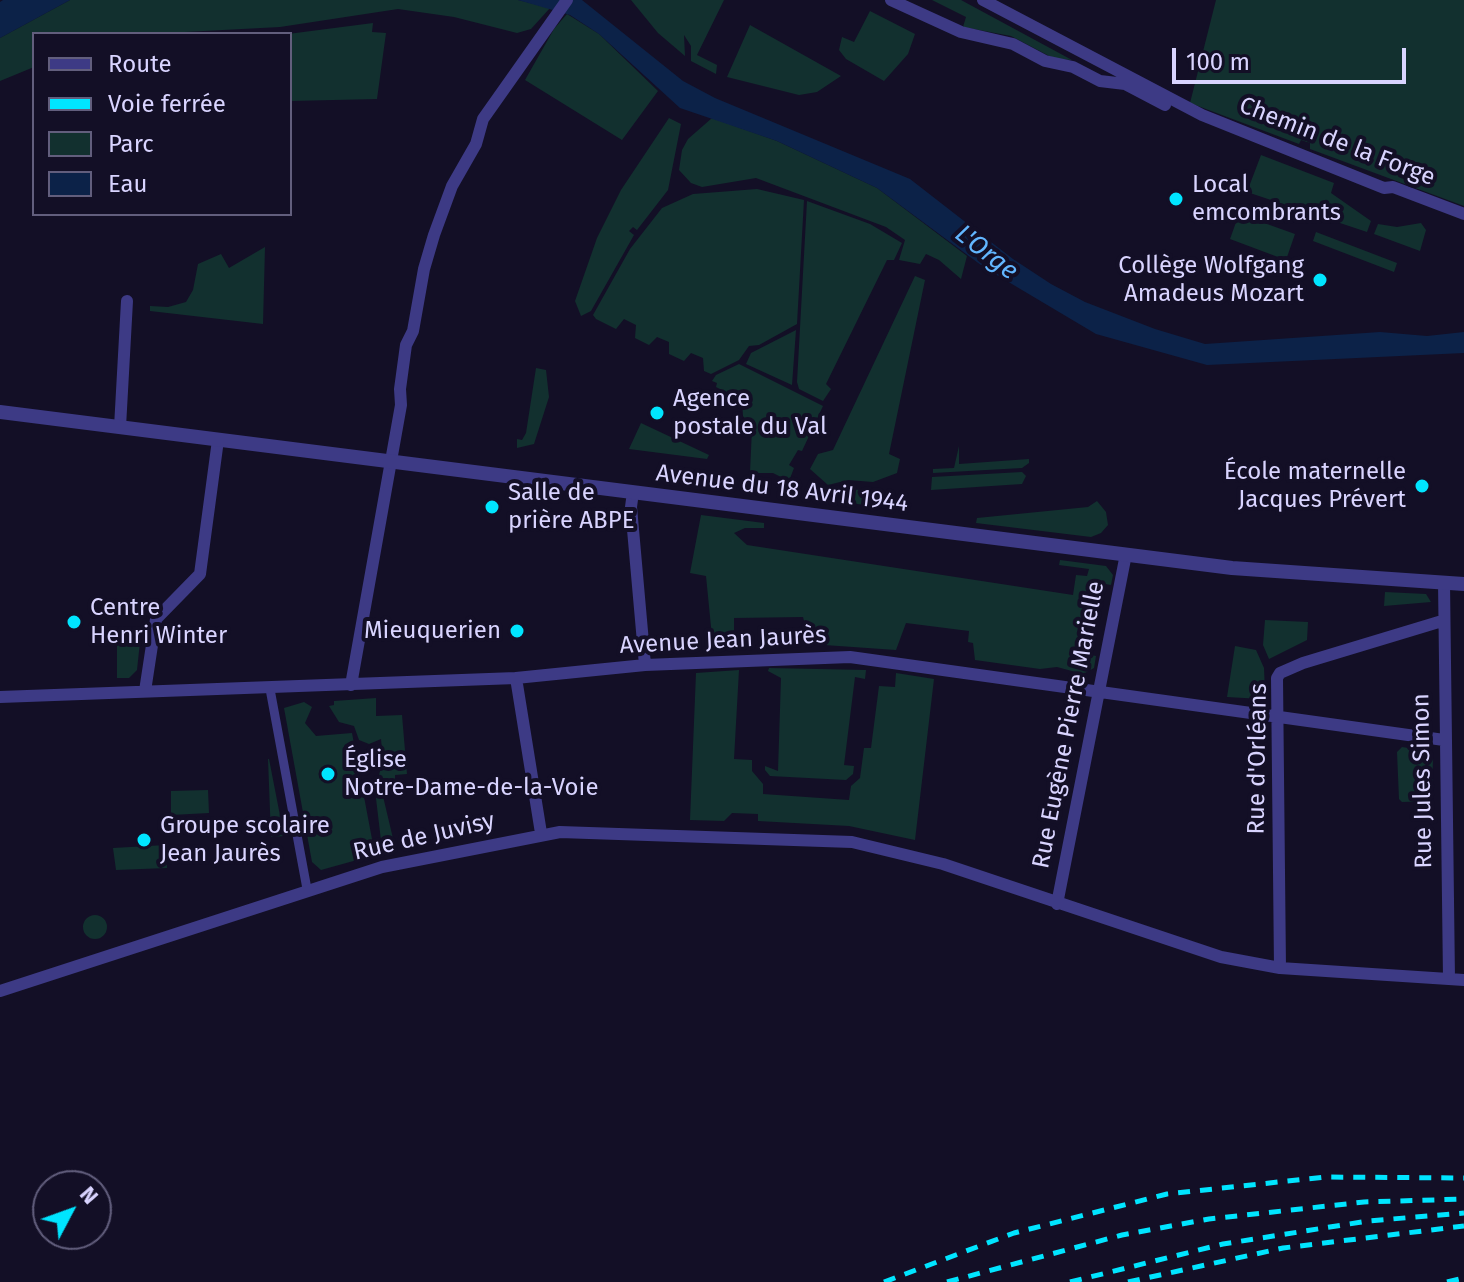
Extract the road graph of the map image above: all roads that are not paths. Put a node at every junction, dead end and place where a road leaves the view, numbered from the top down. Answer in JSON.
{"nodes":[{"id":1,"x":567,"y":0,"type":"edge"},
{"id":2,"x":891,"y":0,"type":"edge"},
{"id":3,"x":983,"y":0,"type":"edge"},
{"id":4,"x":1173,"y":101,"type":"junction"},
{"id":5,"x":1464,"y":214,"type":"edge"},
{"id":6,"x":127,"y":301,"type":"dead end"},
{"id":7,"x":0,"y":412,"type":"edge"},
{"id":8,"x":120,"y":427,"type":"junction"},
{"id":9,"x":218,"y":440,"type":"junction"},
{"id":10,"x":390,"y":461,"type":"junction"},
{"id":11,"x":633,"y":492,"type":"junction"},
{"id":12,"x":1126,"y":554,"type":"junction"},
{"id":13,"x":1444,"y":582,"type":"junction"},
{"id":14,"x":1464,"y":584,"type":"edge"},
{"id":15,"x":1442,"y":621,"type":"junction"},
{"id":16,"x":645,"y":665,"type":"junction"},
{"id":17,"x":516,"y":678,"type":"junction"},
{"id":18,"x":351,"y":685,"type":"junction"},
{"id":19,"x":270,"y":689,"type":"junction"},
{"id":20,"x":1099,"y":689,"type":"junction"},
{"id":21,"x":145,"y":691,"type":"junction"},
{"id":22,"x":0,"y":697,"type":"edge"},
{"id":23,"x":1278,"y":716,"type":"junction"},
{"id":24,"x":1444,"y":740,"type":"junction"},
{"id":25,"x":541,"y":833,"type":"junction"},
{"id":26,"x":307,"y":889,"type":"junction"},
{"id":27,"x":1057,"y":904,"type":"junction"},
{"id":28,"x":1280,"y":968,"type":"junction"},
{"id":29,"x":1449,"y":979,"type":"junction"},
{"id":30,"x":1464,"y":980,"type":"edge"},
{"id":31,"x":0,"y":991,"type":"edge"}],
"edges":[{"from":1,"to":10,"type":"street"},
{"from":2,"to":4,"type":"street"},
{"from":3,"to":4,"type":"street","name":"Chemin de la Forge"},
{"from":4,"to":5,"type":"street","name":"Chemin de la Forge"},
{"from":6,"to":8,"type":"street"},
{"from":7,"to":8,"type":"street","name":"Avenue du 18 Avril 1944"},
{"from":8,"to":9,"type":"street","name":"Avenue du 18 Avril 1944"},
{"from":9,"to":10,"type":"street","name":"Avenue du 18 Avril 1944"},
{"from":9,"to":21,"type":"street"},
{"from":10,"to":11,"type":"street","name":"Avenue du 18 Avril 1944"},
{"from":10,"to":18,"type":"street"},
{"from":11,"to":12,"type":"street","name":"Avenue du 18 Avril 1944"},
{"from":11,"to":16,"type":"street"},
{"from":12,"to":13,"type":"street","name":"Avenue du 18 Avril 1944"},
{"from":12,"to":20,"type":"street","name":"Rue Eugène Pierre Marielle"},
{"from":13,"to":14,"type":"street","name":"Avenue du 18 Avril 1944"},
{"from":13,"to":15,"type":"street","name":"Rue Jules Simon"},
{"from":15,"to":23,"type":"street","name":"Rue d'Orléans"},
{"from":15,"to":24,"type":"street","name":"Rue Jules Simon"},
{"from":16,"to":17,"type":"street","name":"Avenue Jean Jaurès"},
{"from":16,"to":20,"type":"street","name":"Avenue Jean Jaurès"},
{"from":17,"to":18,"type":"street","name":"Avenue Jean Jaurès"},
{"from":17,"to":25,"type":"street"},
{"from":18,"to":19,"type":"street","name":"Avenue Jean Jaurès"},
{"from":19,"to":21,"type":"street","name":"Avenue Jean Jaurès"},
{"from":19,"to":26,"type":"street"},
{"from":20,"to":23,"type":"street","name":"Avenue Jean Jaurès"},
{"from":20,"to":27,"type":"street","name":"Rue Eugène Pierre Marielle"},
{"from":21,"to":22,"type":"street","name":"Avenue Jean Jaurès"},
{"from":23,"to":24,"type":"street","name":"Avenue Jean Jaurès"},
{"from":23,"to":28,"type":"street","name":"Rue d'Orléans"},
{"from":24,"to":29,"type":"street","name":"Rue Jules Simon"},
{"from":25,"to":26,"type":"street","name":"Rue de Juvisy"},
{"from":25,"to":27,"type":"street","name":"Rue de Juvisy"},
{"from":26,"to":31,"type":"street","name":"Rue de Juvisy"},
{"from":27,"to":28,"type":"street","name":"Rue de Juvisy"},
{"from":28,"to":29,"type":"street","name":"Rue de Juvisy"},
{"from":29,"to":30,"type":"street","name":"Rue de Juvisy"}]}
